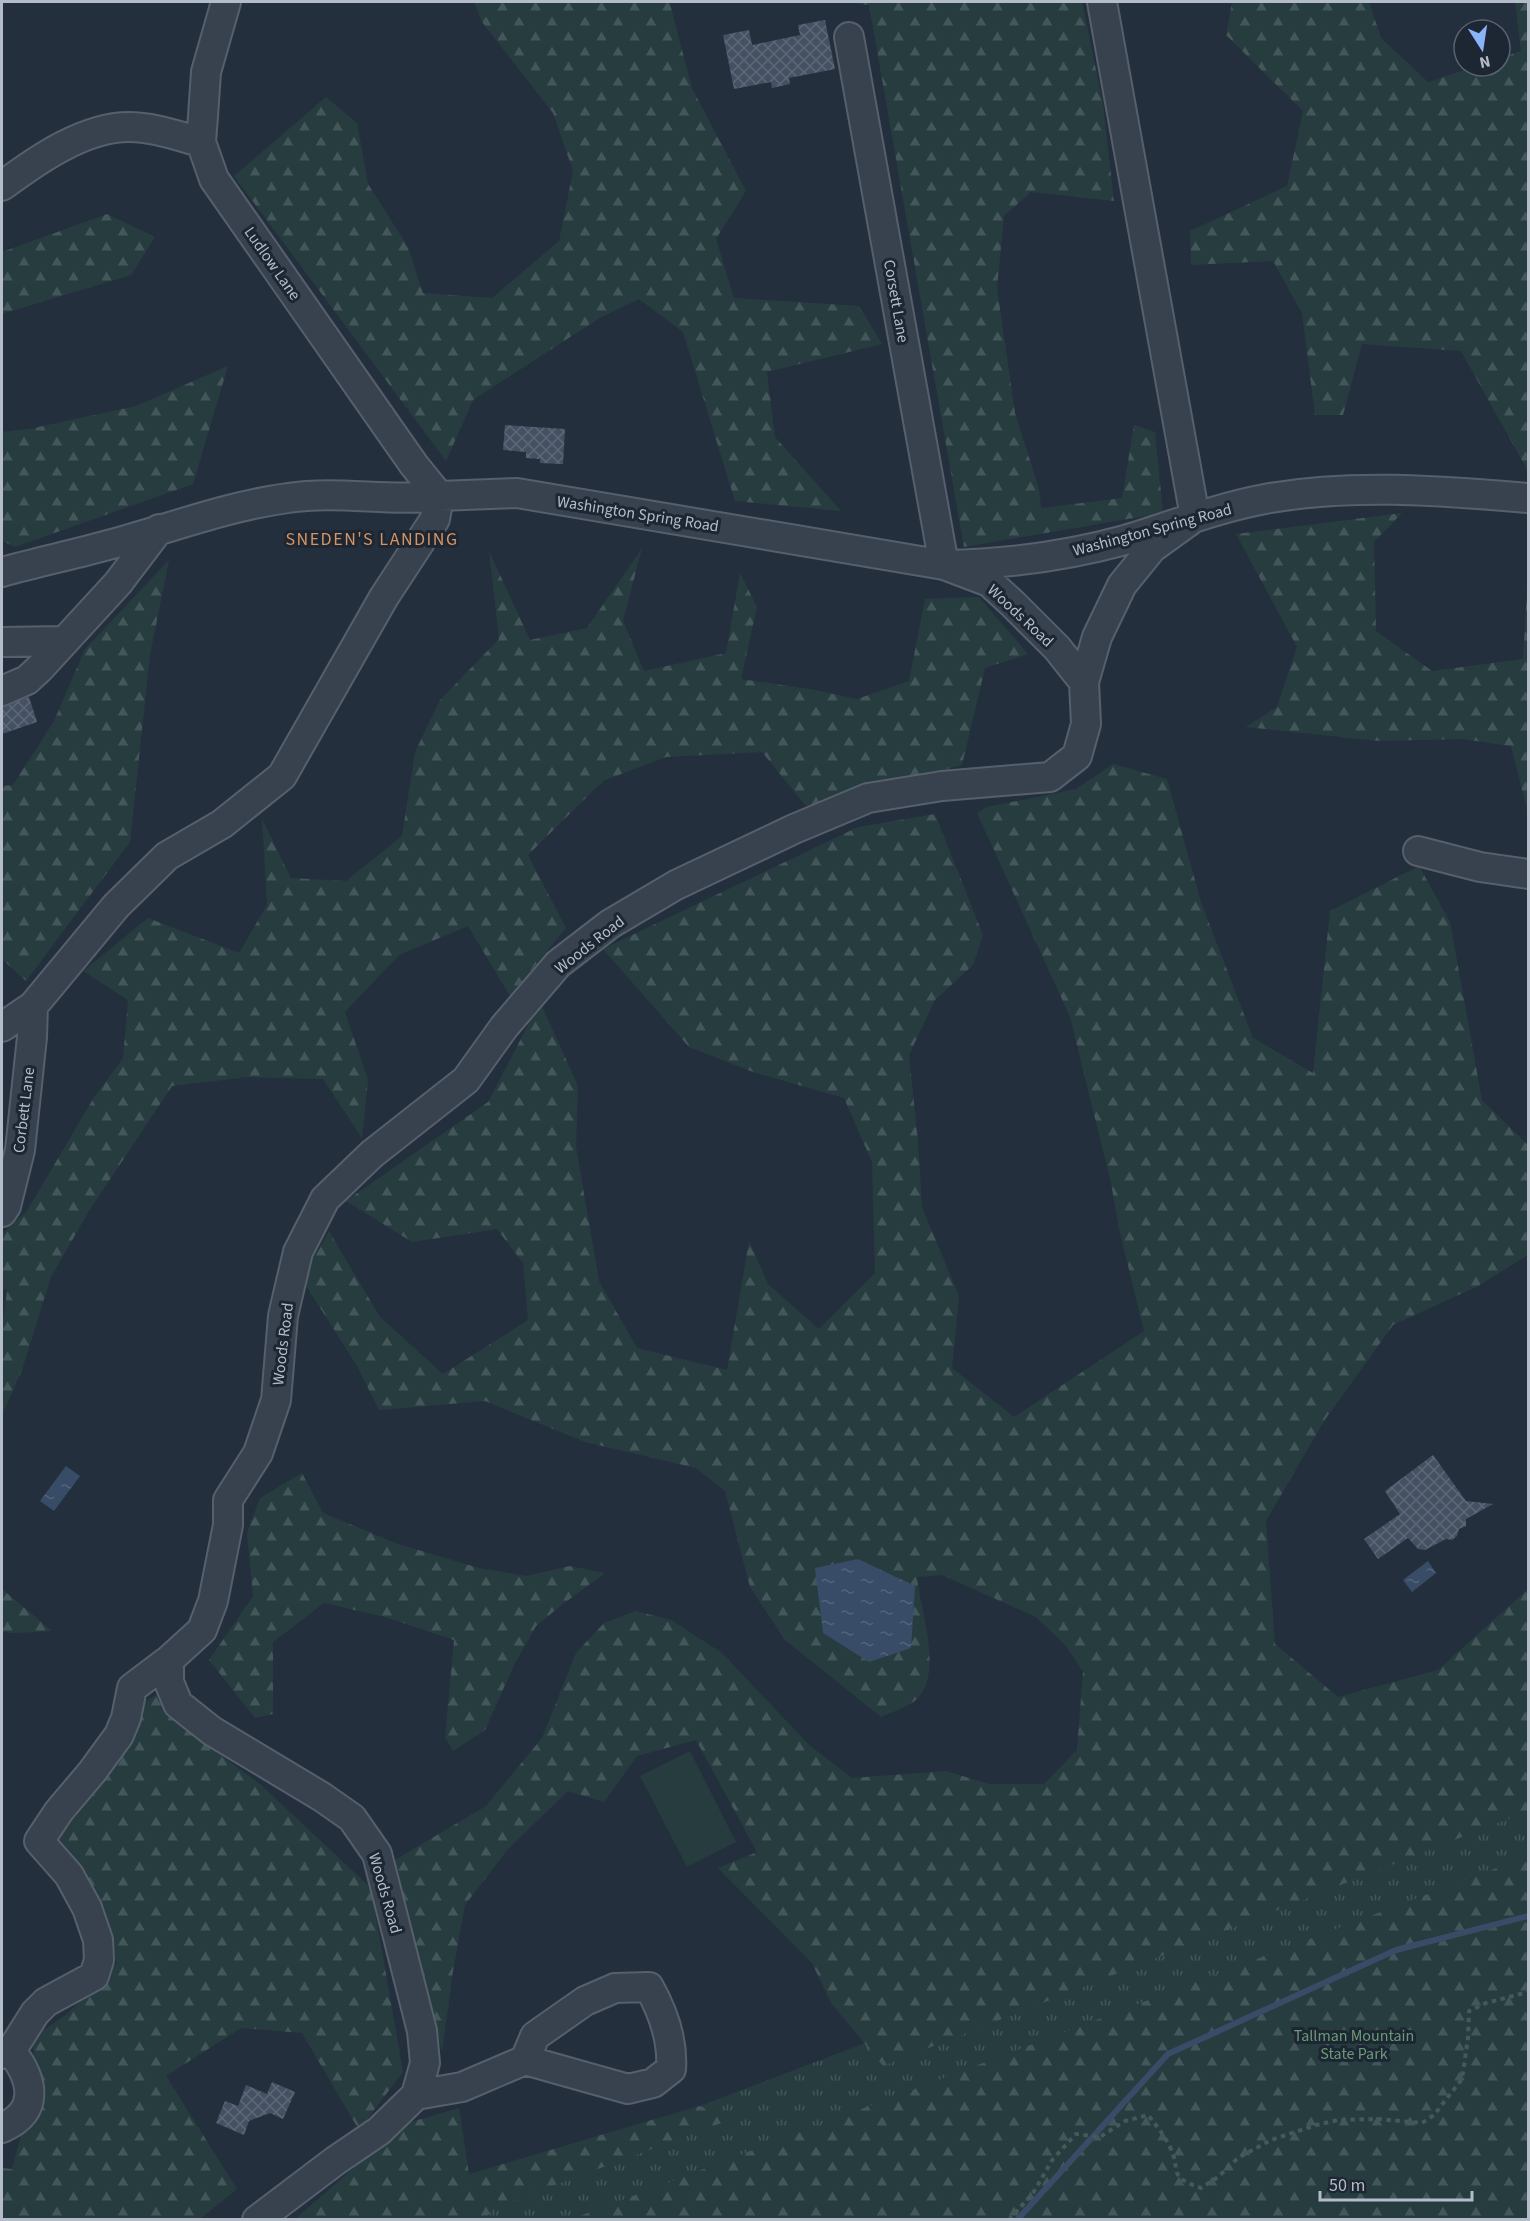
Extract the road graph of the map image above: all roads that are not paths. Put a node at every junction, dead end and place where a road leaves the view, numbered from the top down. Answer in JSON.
{"nodes":[{"id":1,"x":226,"y":2,"type":"edge"},
{"id":2,"x":1102,"y":2,"type":"edge"},
{"id":3,"x":849,"y":38,"type":"dead end"},
{"id":4,"x":201,"y":142,"type":"junction"},
{"id":5,"x":2,"y":186,"type":"edge"},
{"id":6,"x":439,"y":496,"type":"junction"},
{"id":7,"x":1528,"y":498,"type":"edge"},
{"id":8,"x":1195,"y":517,"type":"junction"},
{"id":9,"x":159,"y":529,"type":"junction"},
{"id":10,"x":944,"y":565,"type":"junction"},
{"id":11,"x":2,"y":572,"type":"edge"},
{"id":12,"x":64,"y":641,"type":"junction"},
{"id":13,"x":2,"y":642,"type":"edge"},
{"id":14,"x":1084,"y":682,"type":"junction"},
{"id":15,"x":2,"y":691,"type":"edge"},
{"id":16,"x":1418,"y":851,"type":"dead end"},
{"id":17,"x":1528,"y":874,"type":"edge"},
{"id":18,"x":33,"y":1006,"type":"junction"},
{"id":19,"x":2,"y":1027,"type":"edge"},
{"id":20,"x":2,"y":1212,"type":"edge"},
{"id":21,"x":169,"y":1660,"type":"junction"},
{"id":22,"x":6,"y":2052,"type":"edge"},
{"id":23,"x":525,"y":2060,"type":"junction"},
{"id":24,"x":416,"y":2095,"type":"junction"},
{"id":25,"x":2,"y":2128,"type":"edge"},
{"id":26,"x":257,"y":2220,"type":"edge"}],
"edges":[{"from":1,"to":4,"type":"street","name":"Ludlow Lane"},
{"from":2,"to":8,"type":"street"},
{"from":3,"to":10,"type":"street","name":"Corsett Lane"},
{"from":4,"to":5,"type":"street"},
{"from":4,"to":6,"type":"street","name":"Ludlow Lane"},
{"from":6,"to":9,"type":"street","name":"Washington Spring Road"},
{"from":6,"to":10,"type":"street","name":"Washington Spring Road"},
{"from":6,"to":18,"type":"street"},
{"from":7,"to":8,"type":"street","name":"Washington Spring Road"},
{"from":8,"to":10,"type":"street","name":"Washington Spring Road"},
{"from":8,"to":14,"type":"street","name":"Woods Road"},
{"from":9,"to":11,"type":"street","name":"Washington Spring Road"},
{"from":9,"to":12,"type":"street"},
{"from":10,"to":14,"type":"street","name":"Woods Road"},
{"from":12,"to":13,"type":"street"},
{"from":12,"to":15,"type":"street"},
{"from":14,"to":21,"type":"street","name":"Woods Road"},
{"from":16,"to":17,"type":"street"},
{"from":18,"to":19,"type":"street"},
{"from":18,"to":20,"type":"street","name":"Corbett Lane"},
{"from":21,"to":22,"type":"street"},
{"from":21,"to":24,"type":"street","name":"Woods Road"},
{"from":22,"to":25,"type":"street"},
{"from":23,"to":23,"type":"street"},
{"from":23,"to":24,"type":"street"},
{"from":24,"to":26,"type":"street"}]}
